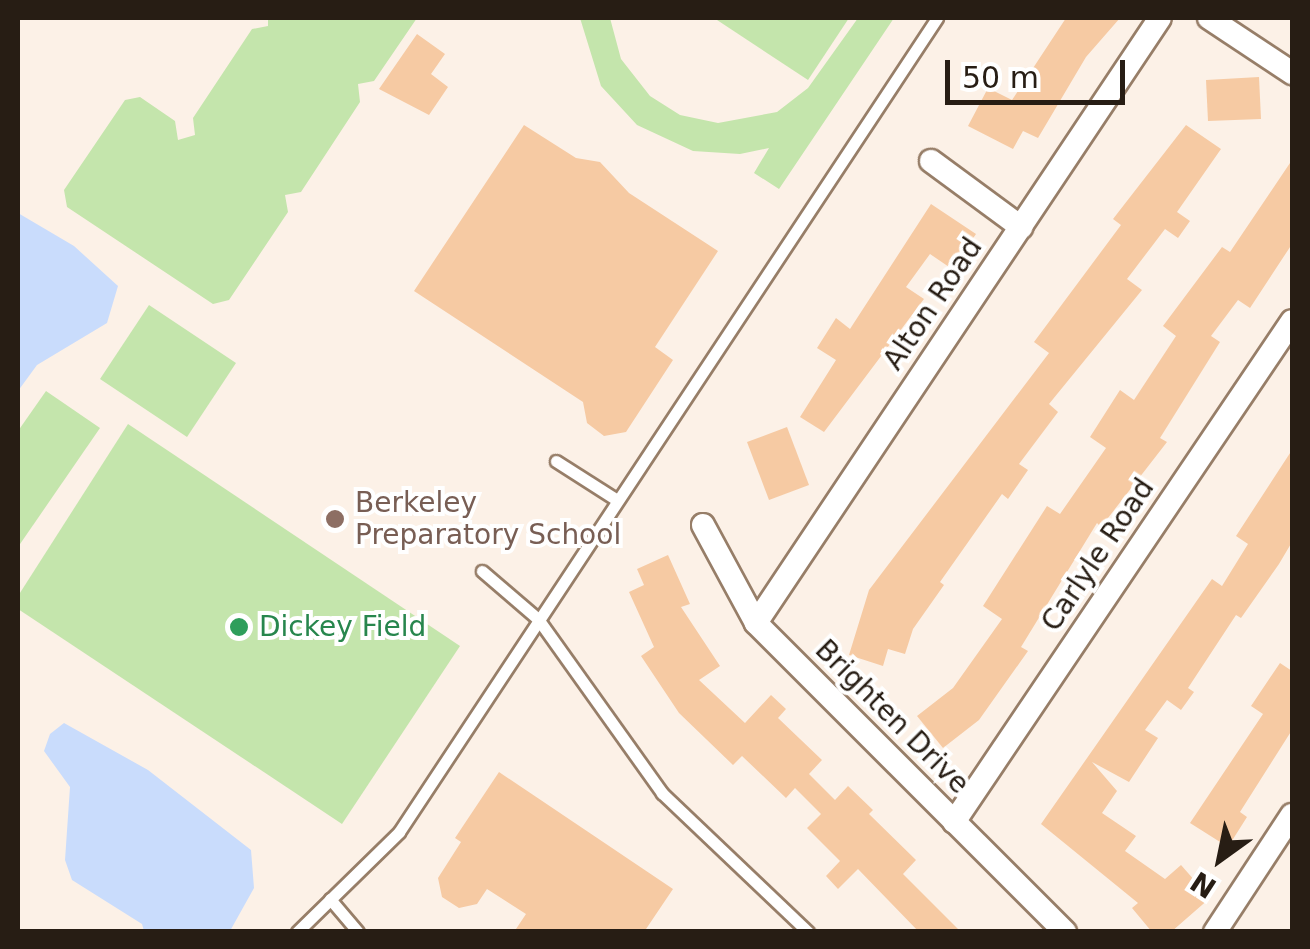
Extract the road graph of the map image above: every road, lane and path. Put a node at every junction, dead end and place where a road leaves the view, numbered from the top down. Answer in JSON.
{"nodes":[{"id":1,"x":937,"y":18,"type":"edge"},
{"id":2,"x":1160,"y":18,"type":"edge"},
{"id":3,"x":1210,"y":18,"type":"edge"},
{"id":4,"x":1292,"y":74,"type":"edge"},
{"id":5,"x":931,"y":161,"type":"dead end"},
{"id":6,"x":1021,"y":226,"type":"junction"},
{"id":7,"x":1292,"y":322,"type":"edge"},
{"id":8,"x":556,"y":461,"type":"dead end"},
{"id":9,"x":618,"y":500,"type":"junction"},
{"id":10,"x":703,"y":525,"type":"dead end"},
{"id":11,"x":482,"y":571,"type":"dead end"},
{"id":12,"x":538,"y":619,"type":"junction"},
{"id":13,"x":756,"y":623,"type":"junction"},
{"id":14,"x":1292,"y":815,"type":"edge"},
{"id":15,"x":954,"y":822,"type":"junction"},
{"id":16,"x":330,"y":899,"type":"junction"},
{"id":17,"x":297,"y":932,"type":"edge"},
{"id":18,"x":358,"y":932,"type":"edge"},
{"id":19,"x":808,"y":932,"type":"edge"},
{"id":20,"x":1065,"y":932,"type":"edge"},
{"id":21,"x":1215,"y":932,"type":"edge"}],
"edges":[{"from":1,"to":9,"type":"lane"},
{"from":2,"to":6,"type":"street","name":"Alton Road"},
{"from":3,"to":4,"type":"street"},
{"from":5,"to":6,"type":"street"},
{"from":6,"to":13,"type":"street","name":"Alton Road"},
{"from":7,"to":15,"type":"street","name":"Carlyle Road"},
{"from":8,"to":9,"type":"lane"},
{"from":9,"to":12,"type":"lane"},
{"from":10,"to":13,"type":"street","name":"Brighten Drive"},
{"from":11,"to":12,"type":"lane"},
{"from":12,"to":16,"type":"lane"},
{"from":12,"to":19,"type":"lane"},
{"from":13,"to":15,"type":"street","name":"Brighten Drive"},
{"from":14,"to":21,"type":"street"},
{"from":15,"to":20,"type":"street","name":"Brighten Drive"},
{"from":16,"to":17,"type":"lane"},
{"from":16,"to":18,"type":"lane"}]}
